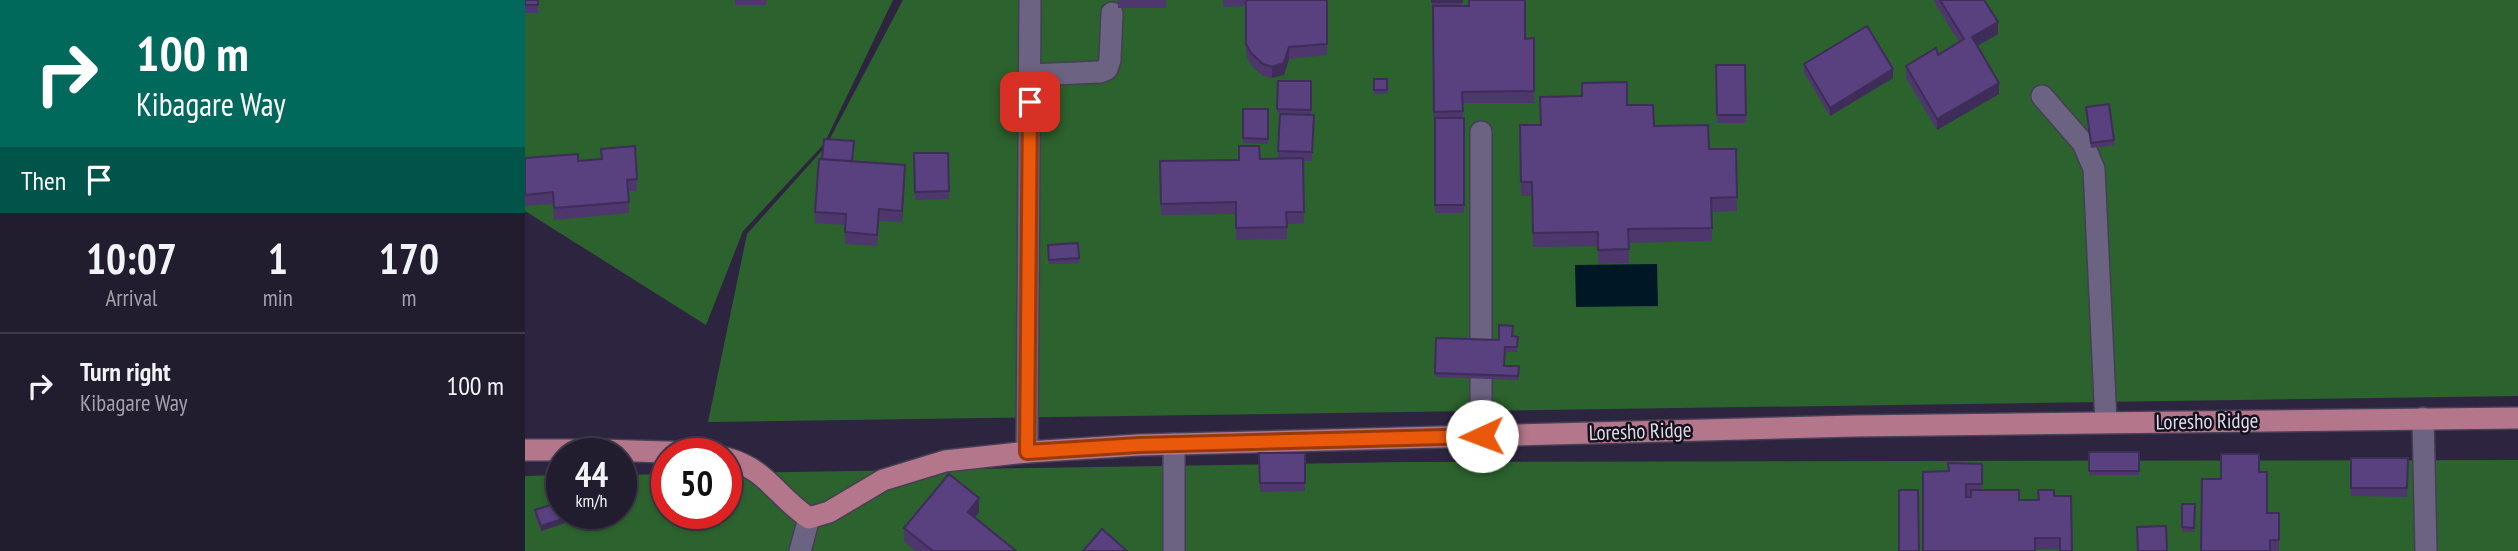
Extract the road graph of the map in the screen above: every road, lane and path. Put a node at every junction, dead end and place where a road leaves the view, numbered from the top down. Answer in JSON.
{"nodes":[{"id":1,"x":1030,"y":0,"type":"edge"},
{"id":2,"x":1112,"y":13,"type":"dead end"},
{"id":3,"x":1030,"y":75,"type":"junction"},
{"id":4,"x":2042,"y":96,"type":"dead end"},
{"id":5,"x":1481,"y":132,"type":"dead end"},
{"id":6,"x":2423,"y":418,"type":"junction"},
{"id":7,"x":2518,"y":418,"type":"edge"},
{"id":8,"x":2106,"y":422,"type":"junction"},
{"id":9,"x":1482,"y":436,"type":"junction"},
{"id":10,"x":1174,"y":444,"type":"junction"},
{"id":11,"x":525,"y":450,"type":"edge"},
{"id":12,"x":651,"y":452,"type":"edge"},
{"id":13,"x":1027,"y":452,"type":"junction"},
{"id":14,"x":742,"y":462,"type":"edge"},
{"id":15,"x":809,"y":518,"type":"junction"},
{"id":16,"x":800,"y":551,"type":"edge"},
{"id":17,"x":1174,"y":551,"type":"edge"},
{"id":18,"x":2426,"y":551,"type":"edge"}],
"edges":[{"from":1,"to":3,"type":"street"},
{"from":2,"to":3,"type":"street"},
{"from":3,"to":13,"type":"street"},
{"from":4,"to":8,"type":"street"},
{"from":5,"to":9,"type":"street"},
{"from":6,"to":7,"type":"main road","name":"Loresho Ridge"},
{"from":6,"to":8,"type":"main road","name":"Loresho Ridge"},
{"from":6,"to":18,"type":"street"},
{"from":8,"to":9,"type":"main road","name":"Loresho Ridge"},
{"from":9,"to":10,"type":"main road","name":"Loresho Ridge"},
{"from":10,"to":13,"type":"main road","name":"Loresho Ridge"},
{"from":10,"to":17,"type":"street"},
{"from":11,"to":12,"type":"main road"},
{"from":13,"to":15,"type":"main road","name":"Loresho Ridge"},
{"from":14,"to":15,"type":"main road"},
{"from":15,"to":16,"type":"street"}]}
